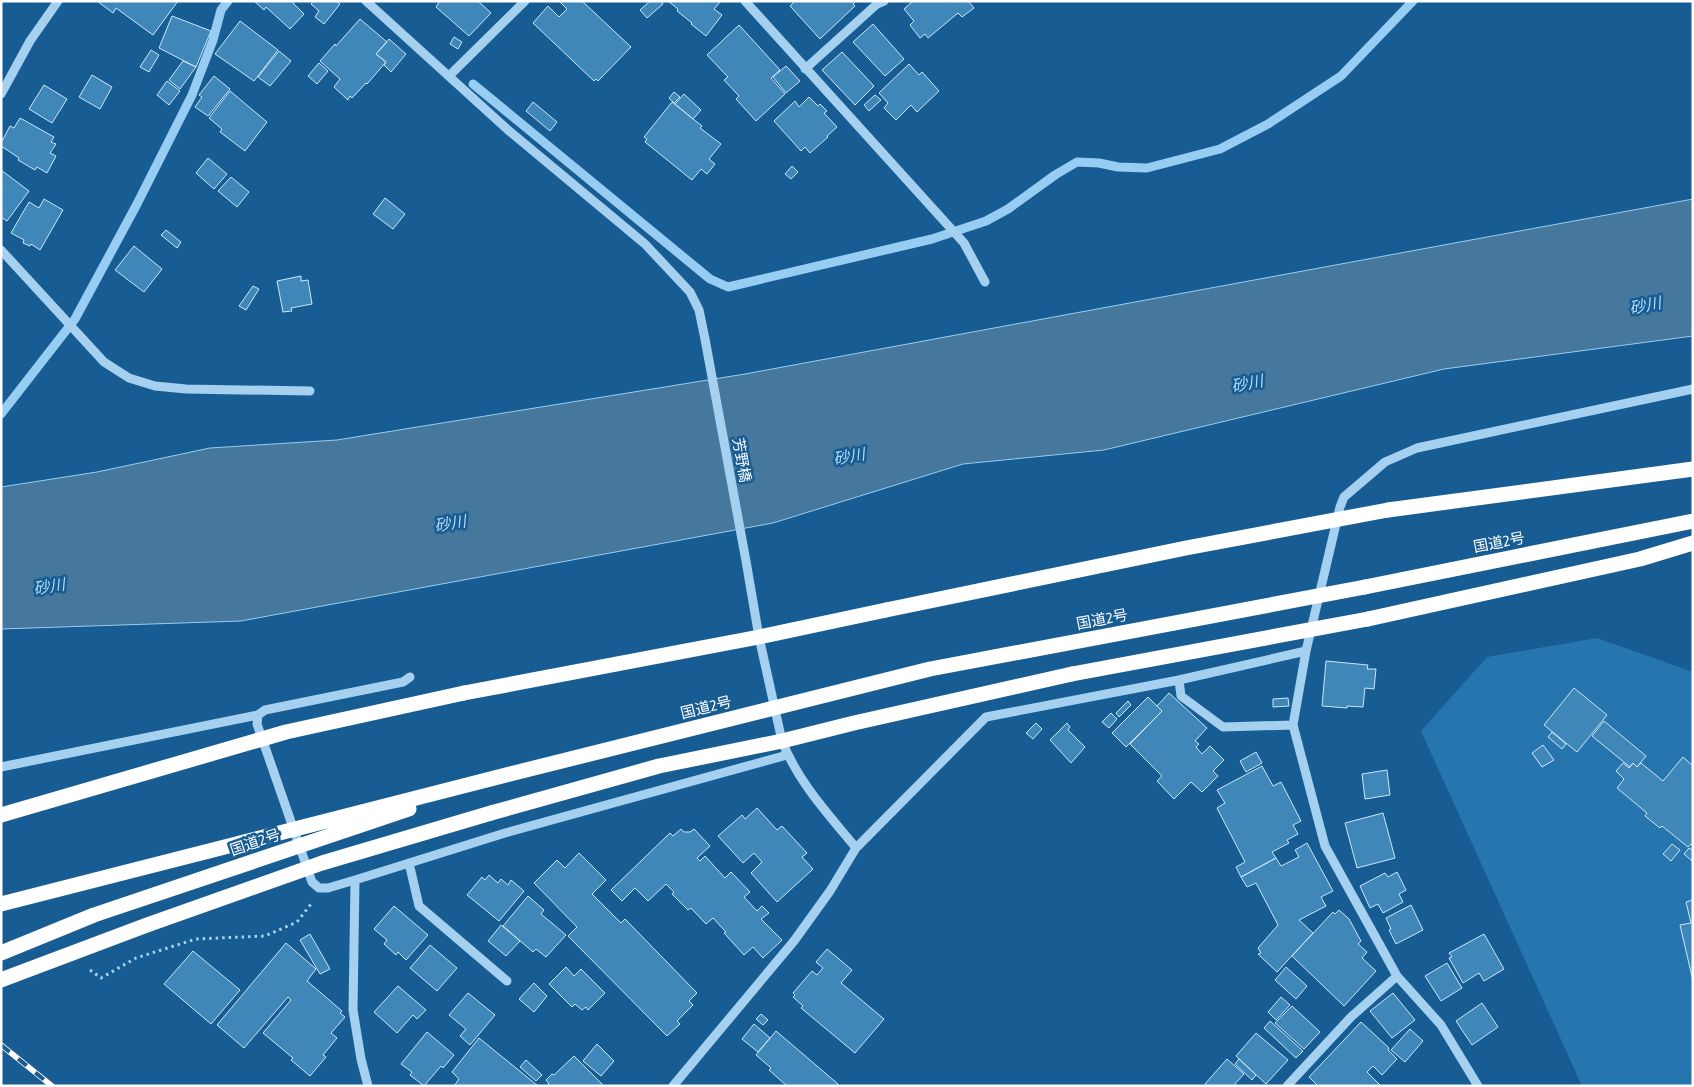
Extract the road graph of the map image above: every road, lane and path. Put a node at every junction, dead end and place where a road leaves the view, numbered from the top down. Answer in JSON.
{"nodes":[{"id":1,"x":58,"y":1,"type":"edge"},
{"id":2,"x":366,"y":1,"type":"edge"},
{"id":3,"x":525,"y":1,"type":"edge"},
{"id":4,"x":745,"y":1,"type":"edge"},
{"id":5,"x":879,"y":2,"type":"edge"},
{"id":6,"x":805,"y":69,"type":"junction"},
{"id":7,"x":449,"y":76,"type":"junction"},
{"id":8,"x":1,"y":94,"type":"edge"},
{"id":9,"x":1,"y":250,"type":"edge"},
{"id":10,"x":985,"y":282,"type":"dead end"},
{"id":11,"x":1693,"y":389,"type":"edge"},
{"id":12,"x":310,"y":391,"type":"dead end"},
{"id":13,"x":1693,"y":469,"type":"edge"},
{"id":14,"x":1693,"y":521,"type":"edge"},
{"id":15,"x":1693,"y":543,"type":"edge"},
{"id":16,"x":758,"y":637,"type":"junction"},
{"id":17,"x":1306,"y":652,"type":"junction"},
{"id":18,"x":410,"y":677,"type":"dead end"},
{"id":19,"x":1179,"y":680,"type":"junction"},
{"id":20,"x":258,"y":714,"type":"junction"},
{"id":21,"x":1293,"y":725,"type":"junction"},
{"id":22,"x":782,"y":741,"type":"junction"},
{"id":23,"x":787,"y":756,"type":"junction"},
{"id":24,"x":1,"y":767,"type":"edge"},
{"id":25,"x":522,"y":771,"type":"junction"},
{"id":26,"x":1,"y":815,"type":"edge"},
{"id":27,"x":856,"y":848,"type":"junction"},
{"id":28,"x":409,"y":863,"type":"junction"},
{"id":29,"x":355,"y":880,"type":"junction"},
{"id":30,"x":319,"y":888,"type":"junction"},
{"id":31,"x":1,"y":904,"type":"edge"},
{"id":32,"x":94,"y":915,"type":"junction"},
{"id":33,"x":1,"y":942,"type":"edge"},
{"id":34,"x":1,"y":953,"type":"edge"},
{"id":35,"x":1397,"y":976,"type":"junction"},
{"id":36,"x":102,"y":978,"type":"dead end"},
{"id":37,"x":1,"y":980,"type":"edge"},
{"id":38,"x":507,"y":981,"type":"dead end"},
{"id":39,"x":368,"y":1086,"type":"edge"},
{"id":40,"x":673,"y":1086,"type":"edge"},
{"id":41,"x":1287,"y":1086,"type":"edge"},
{"id":42,"x":1478,"y":1086,"type":"edge"}],
"edges":[{"from":1,"to":8,"type":"street"},
{"from":2,"to":7,"type":"street","name":"芳野橋"},
{"from":3,"to":7,"type":"street"},
{"from":4,"to":6,"type":"street"},
{"from":5,"to":6,"type":"street"},
{"from":6,"to":10,"type":"street"},
{"from":7,"to":16,"type":"street","name":"芳野橋"},
{"from":9,"to":12,"type":"street"},
{"from":11,"to":17,"type":"street"},
{"from":13,"to":16,"type":"highway","bridge":true},
{"from":14,"to":25,"type":"highway","name":"国道2号","bridge":true},
{"from":15,"to":22,"type":"highway","bridge":true},
{"from":16,"to":22,"type":"street","name":"芳野橋"},
{"from":16,"to":26,"type":"highway","bridge":true},
{"from":17,"to":19,"type":"street"},
{"from":17,"to":21,"type":"street"},
{"from":18,"to":20,"type":"street"},
{"from":19,"to":21,"type":"street"},
{"from":19,"to":27,"type":"street"},
{"from":20,"to":24,"type":"street"},
{"from":20,"to":30,"type":"street"},
{"from":21,"to":35,"type":"street"},
{"from":22,"to":23,"type":"street","name":"芳野橋"},
{"from":22,"to":37,"type":"highway","bridge":true},
{"from":23,"to":27,"type":"street","name":"芳野橋"},
{"from":23,"to":28,"type":"street"},
{"from":25,"to":31,"type":"highway","name":"国道2号","bridge":true},
{"from":25,"to":32,"type":"highway","name":"国道2号","bridge":true},
{"from":27,"to":40,"type":"street"},
{"from":28,"to":29,"type":"street"},
{"from":28,"to":38,"type":"street"},
{"from":29,"to":30,"type":"street"},
{"from":29,"to":39,"type":"street"},
{"from":30,"to":36,"type":"path"},
{"from":32,"to":33,"type":"highway","bridge":true},
{"from":32,"to":34,"type":"highway","name":"国道2号","bridge":true},
{"from":35,"to":41,"type":"street"},
{"from":35,"to":42,"type":"street"}]}
